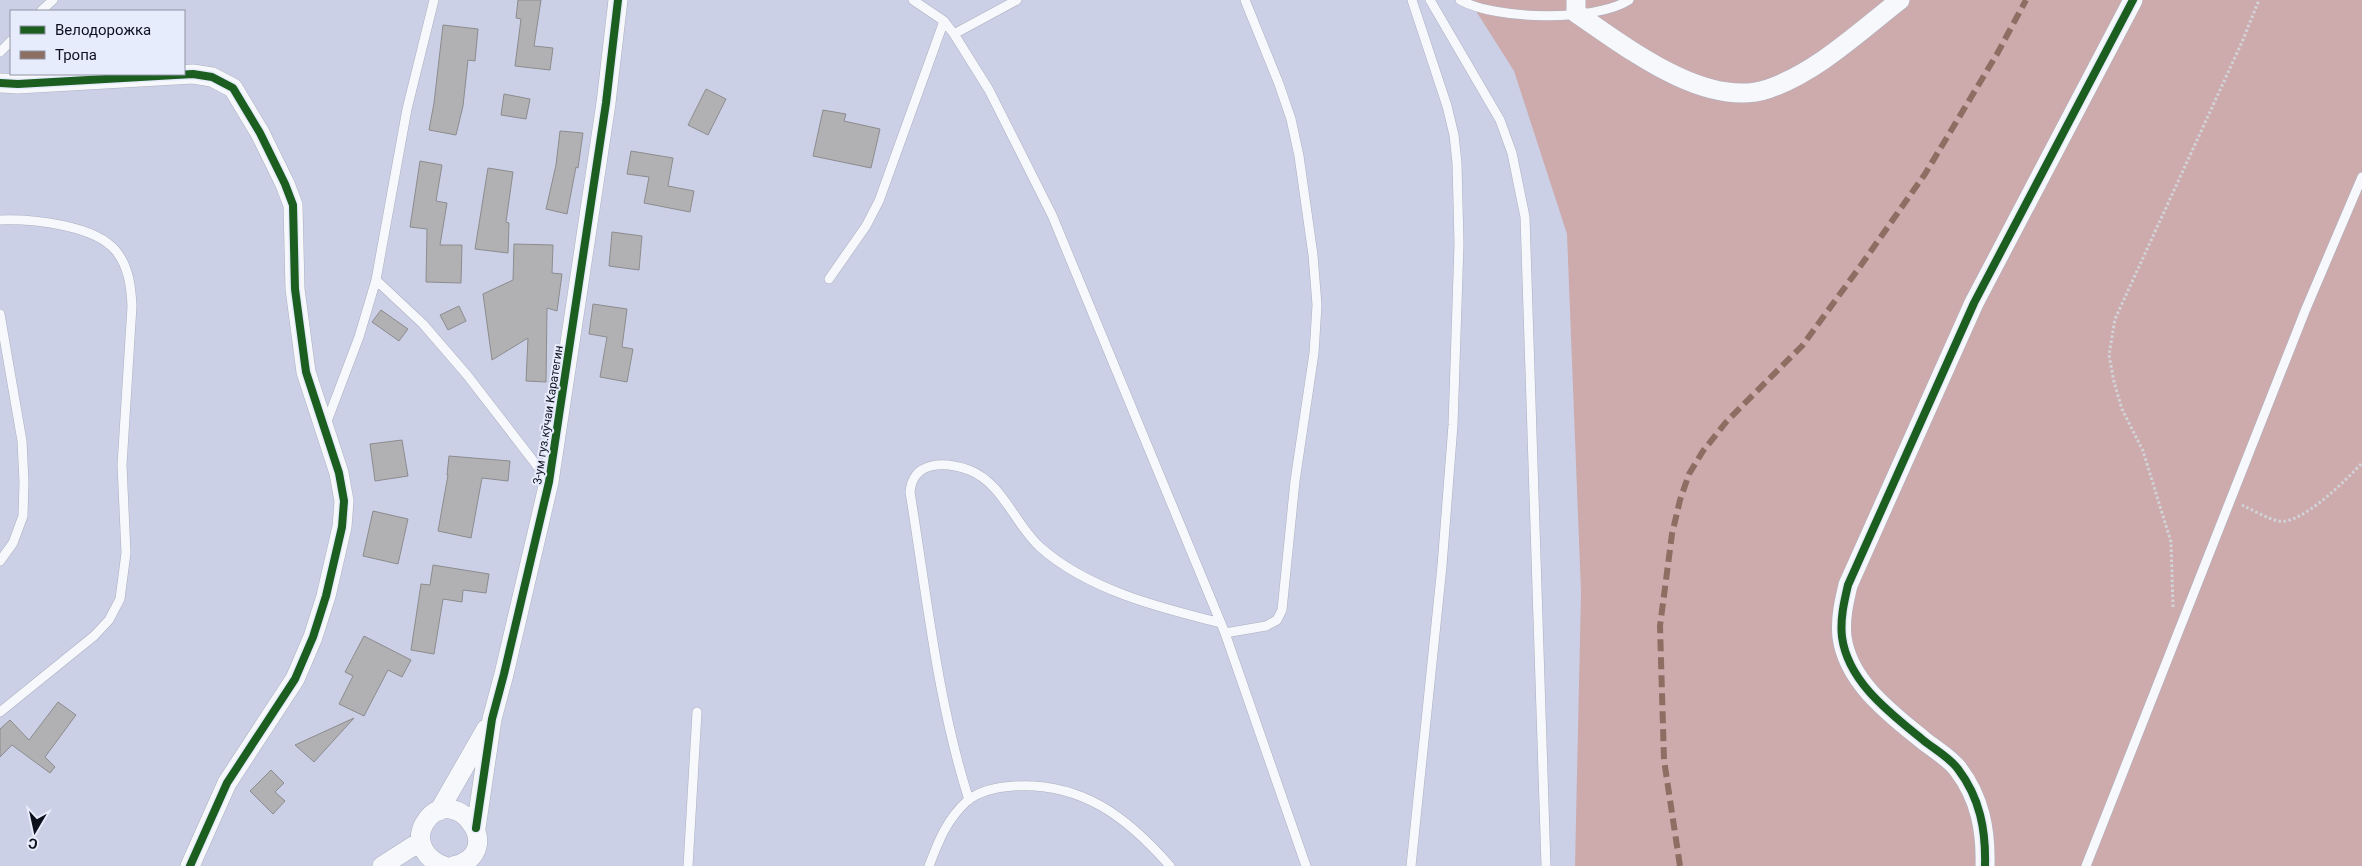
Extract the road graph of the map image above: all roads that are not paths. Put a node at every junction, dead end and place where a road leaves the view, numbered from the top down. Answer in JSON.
{"nodes":[{"id":1,"x":53,"y":0,"type":"edge"},
{"id":2,"x":434,"y":0,"type":"edge"},
{"id":3,"x":618,"y":0,"type":"edge"},
{"id":4,"x":913,"y":0,"type":"edge"},
{"id":5,"x":1017,"y":0,"type":"edge"},
{"id":6,"x":1245,"y":0,"type":"edge"},
{"id":7,"x":1412,"y":0,"type":"edge"},
{"id":8,"x":1430,"y":0,"type":"edge"},
{"id":9,"x":1460,"y":0,"type":"edge"},
{"id":10,"x":1629,"y":0,"type":"edge"},
{"id":11,"x":1900,"y":0,"type":"edge"},
{"id":12,"x":2133,"y":0,"type":"edge"},
{"id":13,"x":1576,"y":7,"type":"edge"},
{"id":14,"x":42,"y":10,"type":"edge"},
{"id":15,"x":944,"y":21,"type":"junction"},
{"id":16,"x":954,"y":34,"type":"junction"},
{"id":17,"x":10,"y":42,"type":"edge"},
{"id":18,"x":0,"y":52,"type":"edge"},
{"id":19,"x":185,"y":74,"type":"edge"},
{"id":20,"x":176,"y":75,"type":"edge"},
{"id":21,"x":0,"y":83,"type":"edge"},
{"id":22,"x":2362,"y":177,"type":"edge"},
{"id":23,"x":0,"y":220,"type":"edge"},
{"id":24,"x":829,"y":279,"type":"dead end"},
{"id":25,"x":376,"y":280,"type":"junction"},
{"id":26,"x":0,"y":314,"type":"edge"},
{"id":27,"x":3,"y":344,"type":"edge"},
{"id":28,"x":324,"y":429,"type":"junction"},
{"id":29,"x":549,"y":482,"type":"junction"},
{"id":30,"x":0,"y":560,"type":"edge"},
{"id":31,"x":1221,"y":623,"type":"junction"},
{"id":32,"x":1225,"y":633,"type":"junction"},
{"id":33,"x":0,"y":712,"type":"edge"},
{"id":34,"x":697,"y":712,"type":"dead end"},
{"id":35,"x":492,"y":719,"type":"junction"},
{"id":36,"x":969,"y":800,"type":"junction"},
{"id":37,"x":439,"y":812,"type":"junction"},
{"id":38,"x":476,"y":828,"type":"junction"},
{"id":39,"x":421,"y":841,"type":"junction"},
{"id":40,"x":475,"y":858,"type":"edge"},
{"id":41,"x":443,"y":865,"type":"edge"},
{"id":42,"x":190,"y":866,"type":"edge"},
{"id":43,"x":382,"y":866,"type":"edge"},
{"id":44,"x":688,"y":866,"type":"edge"},
{"id":45,"x":929,"y":866,"type":"edge"},
{"id":46,"x":1170,"y":866,"type":"edge"},
{"id":47,"x":1306,"y":866,"type":"edge"},
{"id":48,"x":1410,"y":866,"type":"edge"},
{"id":49,"x":1546,"y":866,"type":"edge"},
{"id":50,"x":1985,"y":866,"type":"edge"},
{"id":51,"x":2086,"y":866,"type":"edge"}],
"edges":[{"from":1,"to":14,"type":"lane"},
{"from":2,"to":25,"type":"lane"},
{"from":3,"to":29,"type":"street","name":"3-ум гуз.кӯчаи Каратегин"},
{"from":4,"to":15,"type":"lane"},
{"from":5,"to":16,"type":"lane"},
{"from":6,"to":32,"type":"lane"},
{"from":7,"to":48,"type":"lane"},
{"from":8,"to":49,"type":"lane"},
{"from":9,"to":13,"type":"lane"},
{"from":10,"to":13,"type":"lane"},
{"from":11,"to":13,"type":"street"},
{"from":12,"to":50,"type":"street"},
{"from":15,"to":16,"type":"lane"},
{"from":15,"to":24,"type":"lane"},
{"from":16,"to":31,"type":"lane"},
{"from":17,"to":18,"type":"lane"},
{"from":19,"to":28,"type":"street"},
{"from":20,"to":21,"type":"street"},
{"from":22,"to":51,"type":"lane"},
{"from":23,"to":33,"type":"lane"},
{"from":25,"to":28,"type":"lane"},
{"from":25,"to":29,"type":"lane"},
{"from":26,"to":27,"type":"lane"},
{"from":27,"to":30,"type":"lane"},
{"from":28,"to":42,"type":"street"},
{"from":29,"to":35,"type":"street","name":"3-ум гуз.кӯчаи Каратегин"},
{"from":31,"to":32,"type":"lane"},
{"from":31,"to":36,"type":"lane"},
{"from":32,"to":47,"type":"lane"},
{"from":34,"to":44,"type":"lane"},
{"from":35,"to":37,"type":"street","name":"3-ум гуз.кӯчаи Каратегин"},
{"from":35,"to":38,"type":"street","name":"3-ум гуз.кӯчаи Каратегин"},
{"from":36,"to":45,"type":"lane"},
{"from":36,"to":46,"type":"lane"},
{"from":37,"to":38,"type":"street"},
{"from":37,"to":39,"type":"street"},
{"from":38,"to":40,"type":"street"},
{"from":39,"to":41,"type":"street"},
{"from":39,"to":43,"type":"street"},
{"from":40,"to":41,"type":"street"}]}
